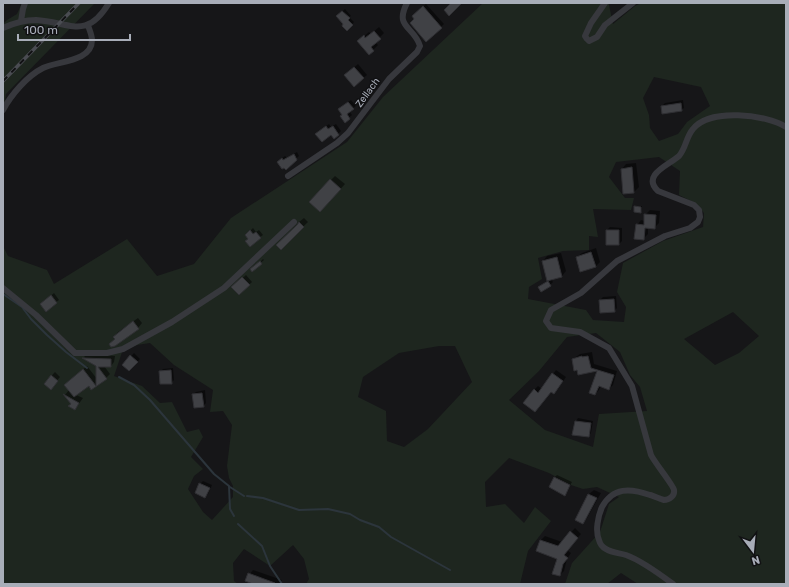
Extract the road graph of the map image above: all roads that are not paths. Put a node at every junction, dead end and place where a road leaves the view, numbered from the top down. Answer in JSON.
{"nodes":[{"id":1,"x":25,"y":3,"type":"edge"},
{"id":2,"x":108,"y":3,"type":"edge"},
{"id":3,"x":407,"y":3,"type":"edge"},
{"id":4,"x":605,"y":3,"type":"edge"},
{"id":5,"x":633,"y":3,"type":"edge"},
{"id":6,"x":21,"y":21,"type":"junction"},
{"id":7,"x":88,"y":25,"type":"junction"},
{"id":8,"x":3,"y":28,"type":"edge"},
{"id":9,"x":3,"y":110,"type":"edge"},
{"id":10,"x":786,"y":127,"type":"edge"},
{"id":11,"x":288,"y":176,"type":"dead end"},
{"id":12,"x":294,"y":222,"type":"dead end"},
{"id":13,"x":3,"y":288,"type":"edge"},
{"id":14,"x":673,"y":584,"type":"edge"}],
"edges":[{"from":1,"to":6,"type":"street"},
{"from":2,"to":7,"type":"street"},
{"from":3,"to":11,"type":"street","name":"Zellach"},
{"from":4,"to":5,"type":"street"},
{"from":6,"to":7,"type":"street"},
{"from":6,"to":8,"type":"street"},
{"from":7,"to":9,"type":"street"},
{"from":10,"to":14,"type":"street"},
{"from":12,"to":13,"type":"street"}]}
